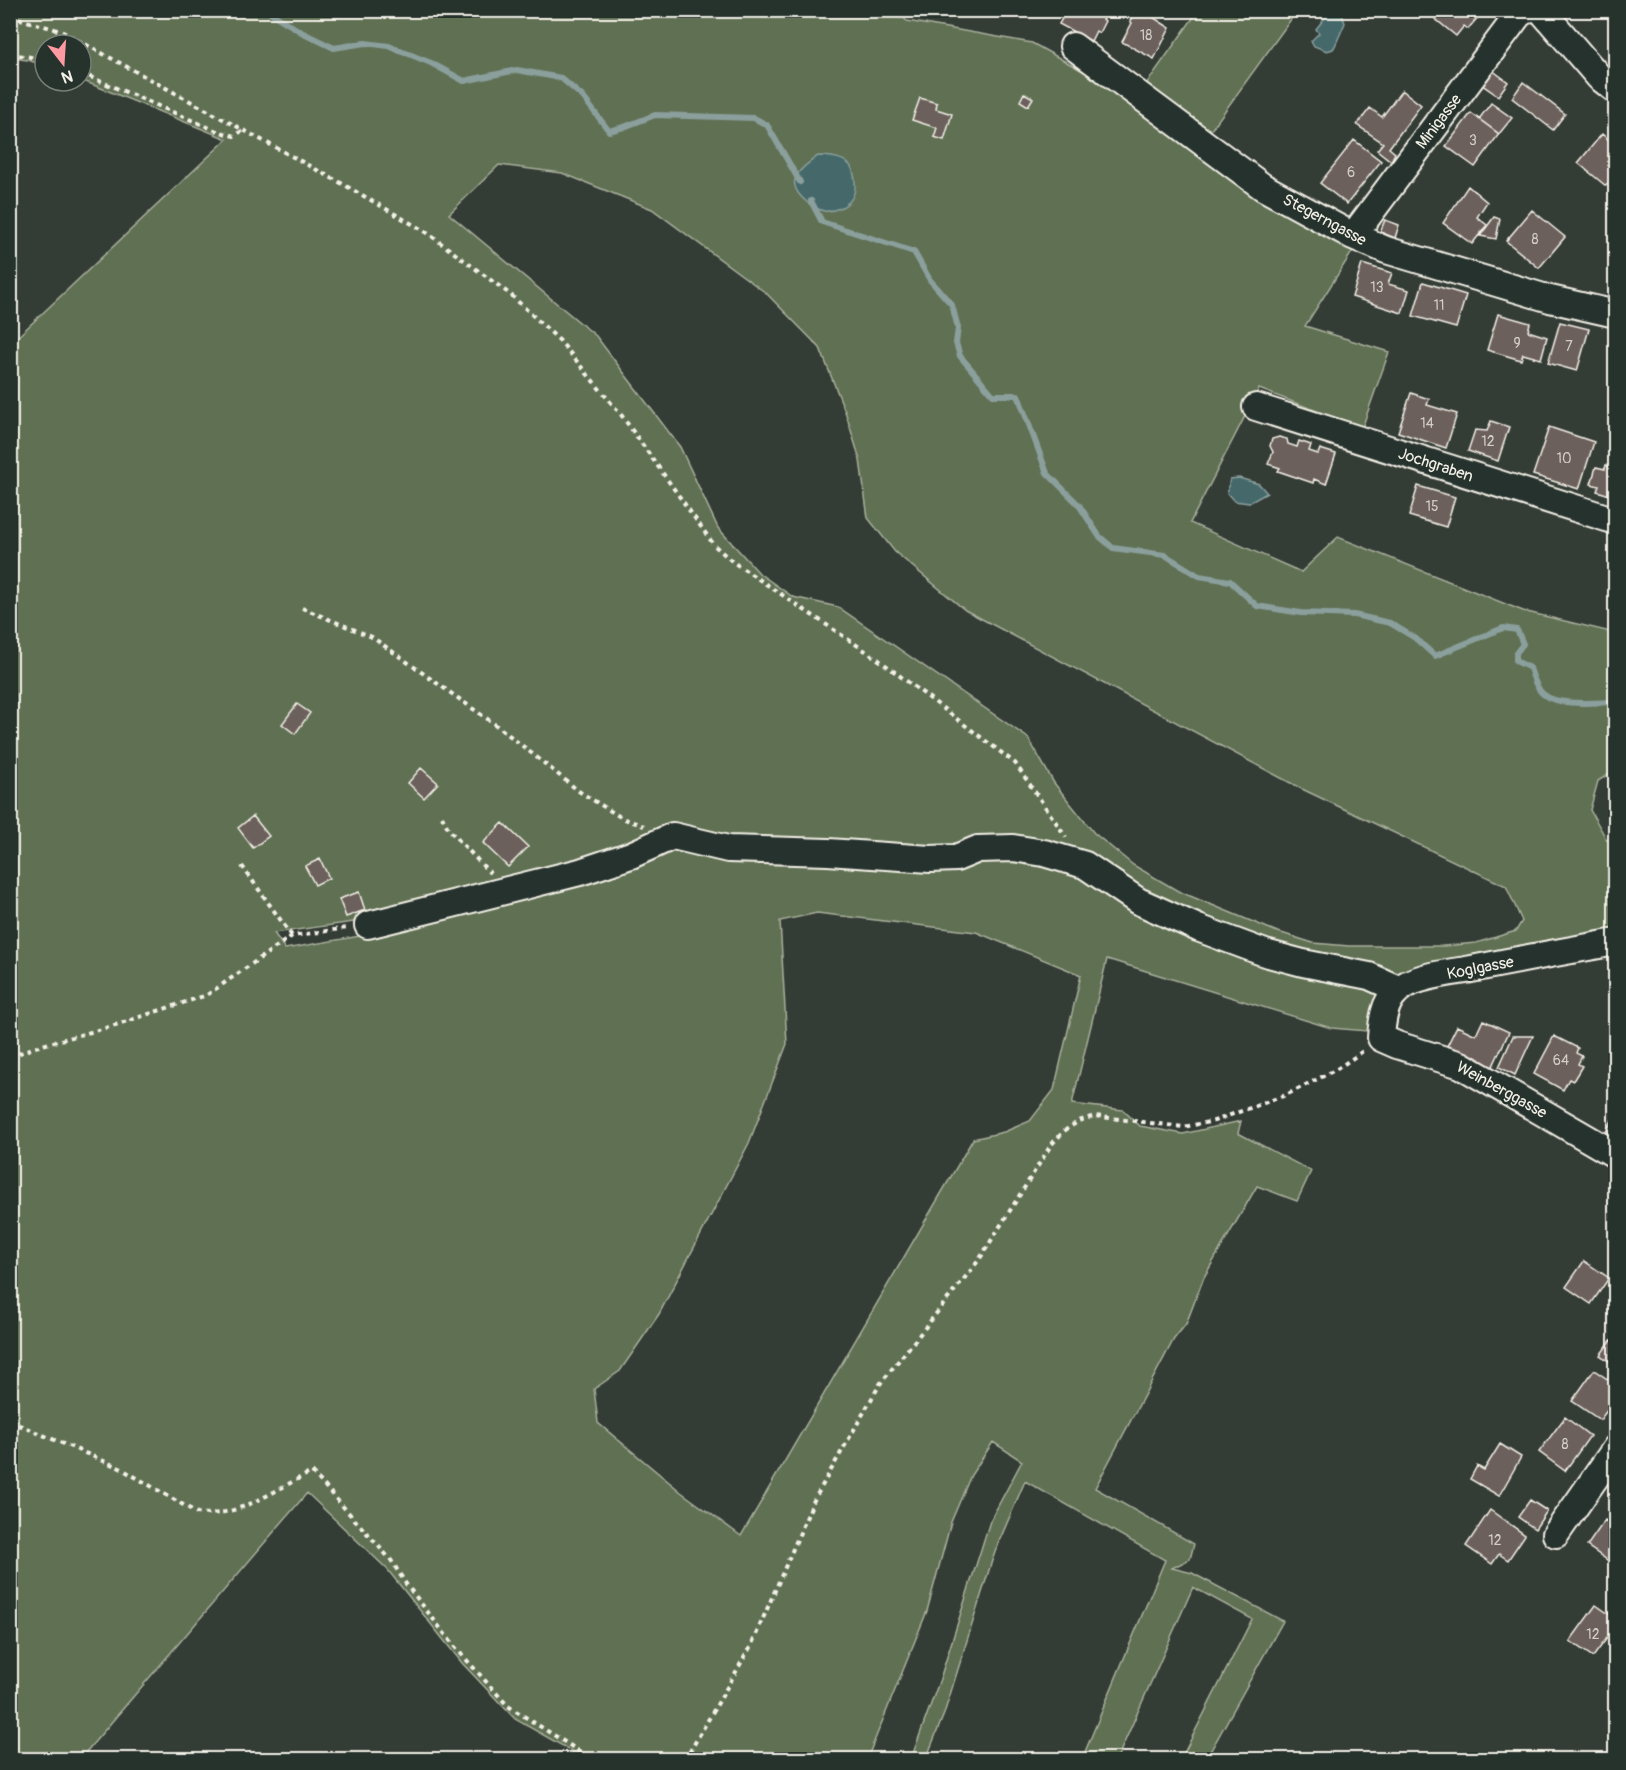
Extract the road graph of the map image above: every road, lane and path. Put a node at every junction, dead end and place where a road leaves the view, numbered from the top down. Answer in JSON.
{"nodes":[{"id":1,"x":1526,"y":10,"type":"edge"},
{"id":2,"x":1541,"y":10,"type":"edge"},
{"id":3,"x":10,"y":16,"type":"edge"},
{"id":4,"x":1073,"y":46,"type":"dead end"},
{"id":5,"x":10,"y":54,"type":"edge"},
{"id":6,"x":33,"y":57,"type":"edge"},
{"id":7,"x":93,"y":78,"type":"edge"},
{"id":8,"x":1616,"y":90,"type":"edge"},
{"id":9,"x":243,"y":130,"type":"junction"},
{"id":10,"x":1353,"y":236,"type":"junction"},
{"id":11,"x":1616,"y":314,"type":"edge"},
{"id":12,"x":1257,"y":407,"type":"dead end"},
{"id":13,"x":1616,"y":521,"type":"edge"},
{"id":14,"x":302,"y":608,"type":"dead end"},
{"id":15,"x":442,"y":816,"type":"dead end"},
{"id":16,"x":673,"y":836,"type":"junction"},
{"id":17,"x":1085,"y":865,"type":"junction"},
{"id":18,"x":242,"y":866,"type":"dead end"},
{"id":19,"x":505,"y":889,"type":"junction"},
{"id":20,"x":368,"y":924,"type":"joint"},
{"id":21,"x":292,"y":936,"type":"junction"},
{"id":22,"x":1616,"y":942,"type":"edge"},
{"id":23,"x":1398,"y":989,"type":"junction"},
{"id":24,"x":1381,"y":1038,"type":"junction"},
{"id":25,"x":10,"y":1057,"type":"edge"},
{"id":26,"x":1616,"y":1155,"type":"edge"},
{"id":27,"x":10,"y":1421,"type":"edge"},
{"id":28,"x":1616,"y":1448,"type":"edge"},
{"id":29,"x":1556,"y":1534,"type":"dead end"},
{"id":30,"x":593,"y":1760,"type":"edge"},
{"id":31,"x":685,"y":1760,"type":"edge"}],
"edges":[{"from":1,"to":10,"type":"street","name":"Minigasse"},
{"from":2,"to":8,"type":"street"},
{"from":3,"to":9,"type":"path"},
{"from":4,"to":10,"type":"street","name":"Stegerngasse"},
{"from":5,"to":6,"type":"path"},
{"from":7,"to":9,"type":"path"},
{"from":9,"to":17,"type":"path"},
{"from":10,"to":11,"type":"street","name":"Stegerngasse"},
{"from":12,"to":13,"type":"street","name":"Jochgraben"},
{"from":14,"to":16,"type":"path"},
{"from":15,"to":19,"type":"path"},
{"from":16,"to":17,"type":"street"},
{"from":16,"to":19,"type":"street"},
{"from":17,"to":23,"type":"street"},
{"from":18,"to":21,"type":"path"},
{"from":19,"to":20,"type":"street"},
{"from":20,"to":21,"type":"path"},
{"from":21,"to":25,"type":"path"},
{"from":22,"to":23,"type":"street","name":"Koglgasse"},
{"from":23,"to":24,"type":"street"},
{"from":24,"to":26,"type":"street","name":"Weinberggasse"},
{"from":24,"to":31,"type":"path"},
{"from":27,"to":30,"type":"path"},
{"from":28,"to":29,"type":"street"}]}
